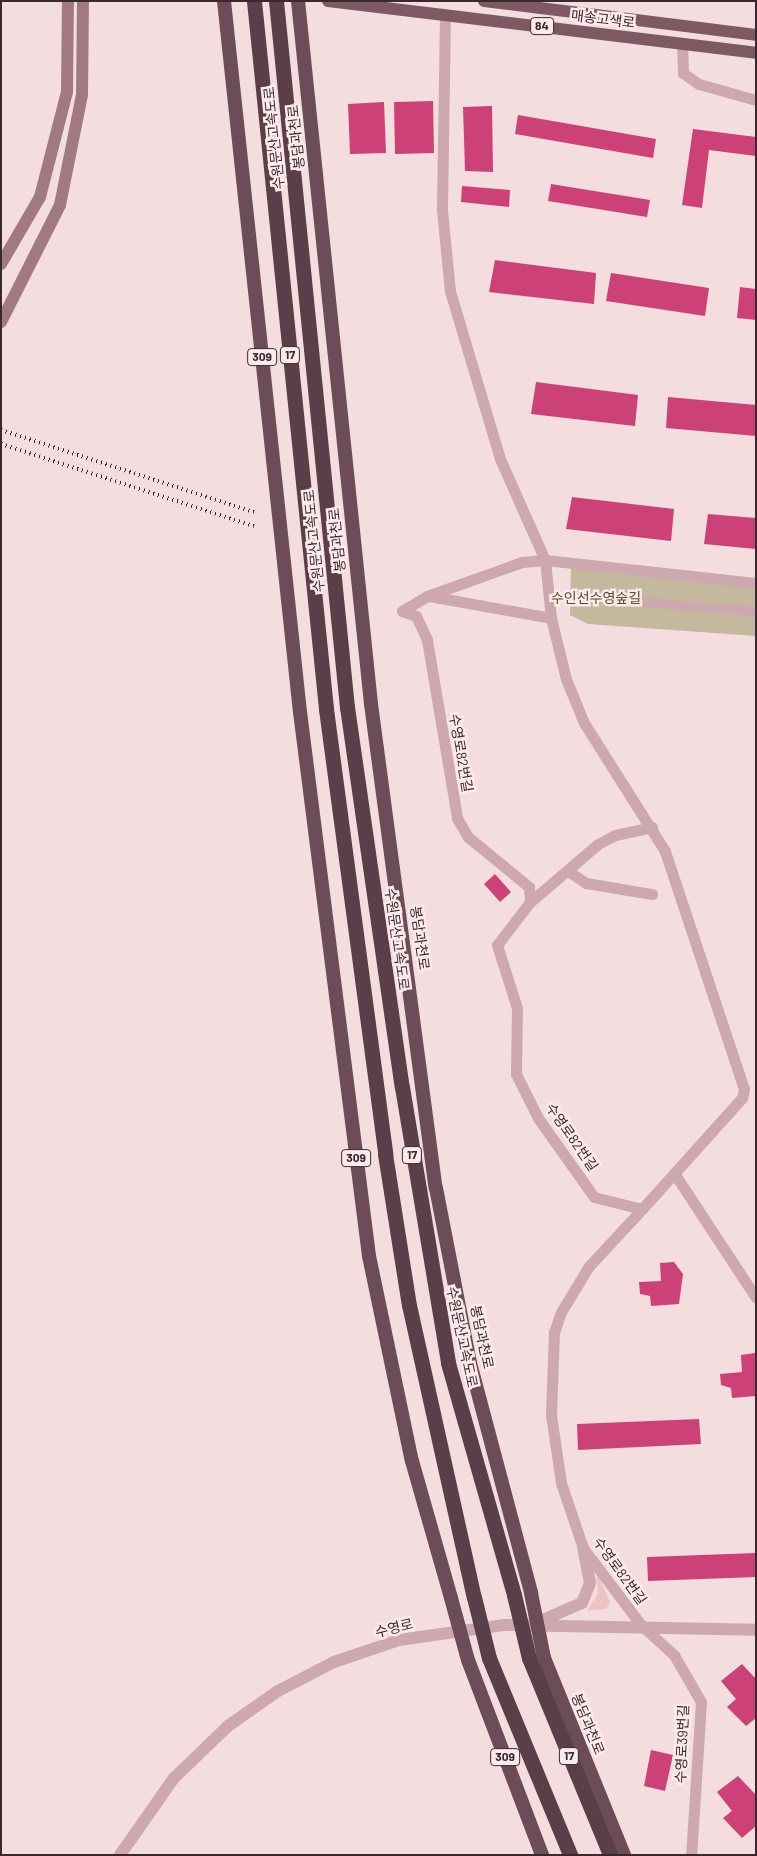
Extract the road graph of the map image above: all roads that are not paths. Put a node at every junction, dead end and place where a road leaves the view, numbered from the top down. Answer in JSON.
{"nodes":[{"id":1,"x":68,"y":1,"type":"edge"},
{"id":2,"x":83,"y":1,"type":"edge"},
{"id":3,"x":224,"y":1,"type":"edge"},
{"id":4,"x":254,"y":1,"type":"edge"},
{"id":5,"x":276,"y":1,"type":"edge"},
{"id":6,"x":298,"y":1,"type":"edge"},
{"id":7,"x":328,"y":1,"type":"edge"},
{"id":8,"x":484,"y":1,"type":"edge"},
{"id":9,"x":445,"y":15,"type":"junction"},
{"id":10,"x":756,"y":35,"type":"edge"},
{"id":11,"x":682,"y":44,"type":"junction"},
{"id":12,"x":756,"y":53,"type":"edge"},
{"id":13,"x":756,"y":100,"type":"edge"},
{"id":14,"x":1,"y":264,"type":"edge"},
{"id":15,"x":1,"y":322,"type":"edge"},
{"id":16,"x":545,"y":560,"type":"junction"},
{"id":17,"x":756,"y":583,"type":"edge"},
{"id":18,"x":427,"y":596,"type":"junction"},
{"id":19,"x":588,"y":597,"type":"dead end"},
{"id":20,"x":756,"y":611,"type":"edge"},
{"id":21,"x":551,"y":618,"type":"junction"},
{"id":22,"x":652,"y":827,"type":"junction"},
{"id":23,"x":568,"y":871,"type":"junction"},
{"id":24,"x":652,"y":894,"type":"dead end"},
{"id":25,"x":530,"y":902,"type":"junction"},
{"id":26,"x":674,"y":1173,"type":"junction"},
{"id":27,"x":642,"y":1209,"type":"junction"},
{"id":28,"x":756,"y":1298,"type":"edge"},
{"id":29,"x":583,"y":1548,"type":"junction"},
{"id":30,"x":524,"y":1625,"type":"junction"},
{"id":31,"x":641,"y":1626,"type":"junction"},
{"id":32,"x":756,"y":1630,"type":"edge"},
{"id":33,"x":120,"y":1855,"type":"edge"},
{"id":34,"x":542,"y":1855,"type":"edge"},
{"id":35,"x":570,"y":1855,"type":"edge"},
{"id":36,"x":610,"y":1855,"type":"edge"},
{"id":37,"x":624,"y":1855,"type":"edge"},
{"id":38,"x":691,"y":1855,"type":"edge"}],
"edges":[{"from":1,"to":14,"type":"main road"},
{"from":2,"to":15,"type":"main road"},
{"from":3,"to":34,"type":"highway","number":"309","bridge":true},
{"from":4,"to":35,"type":"highway","name":"수원문산고속도로","number":"17","bridge":true},
{"from":5,"to":36,"type":"highway","name":"수원문산고속도로","number":"17","bridge":true},
{"from":6,"to":37,"type":"highway","name":"봉담과천로","bridge":true},
{"from":7,"to":9,"type":"main road","name":"매송고색로","number":"84"},
{"from":8,"to":10,"type":"main road","name":"매송고색로","number":"84"},
{"from":9,"to":11,"type":"main road","name":"매송고색로","number":"84"},
{"from":9,"to":16,"type":"street"},
{"from":11,"to":12,"type":"main road","name":"매송고색로","number":"84"},
{"from":11,"to":13,"type":"street"},
{"from":16,"to":17,"type":"street","name":"수영로82번길"},
{"from":16,"to":18,"type":"street","name":"수영로82번길"},
{"from":16,"to":21,"type":"street"},
{"from":18,"to":21,"type":"street"},
{"from":18,"to":25,"type":"street","name":"수영로82번길"},
{"from":19,"to":20,"type":"street"},
{"from":21,"to":22,"type":"street"},
{"from":22,"to":23,"type":"street"},
{"from":22,"to":26,"type":"street"},
{"from":23,"to":24,"type":"street"},
{"from":23,"to":25,"type":"street"},
{"from":25,"to":27,"type":"street","name":"수영로82번길"},
{"from":26,"to":27,"type":"street"},
{"from":26,"to":28,"type":"street"},
{"from":27,"to":29,"type":"street","name":"수영로82번길"},
{"from":29,"to":30,"type":"street"},
{"from":29,"to":31,"type":"street","name":"수영로82번길"},
{"from":30,"to":31,"type":"street","name":"수영로"},
{"from":30,"to":33,"type":"street","name":"수영로"},
{"from":31,"to":32,"type":"street","name":"수영로"},
{"from":31,"to":38,"type":"street","name":"수영로39번길"}]}
